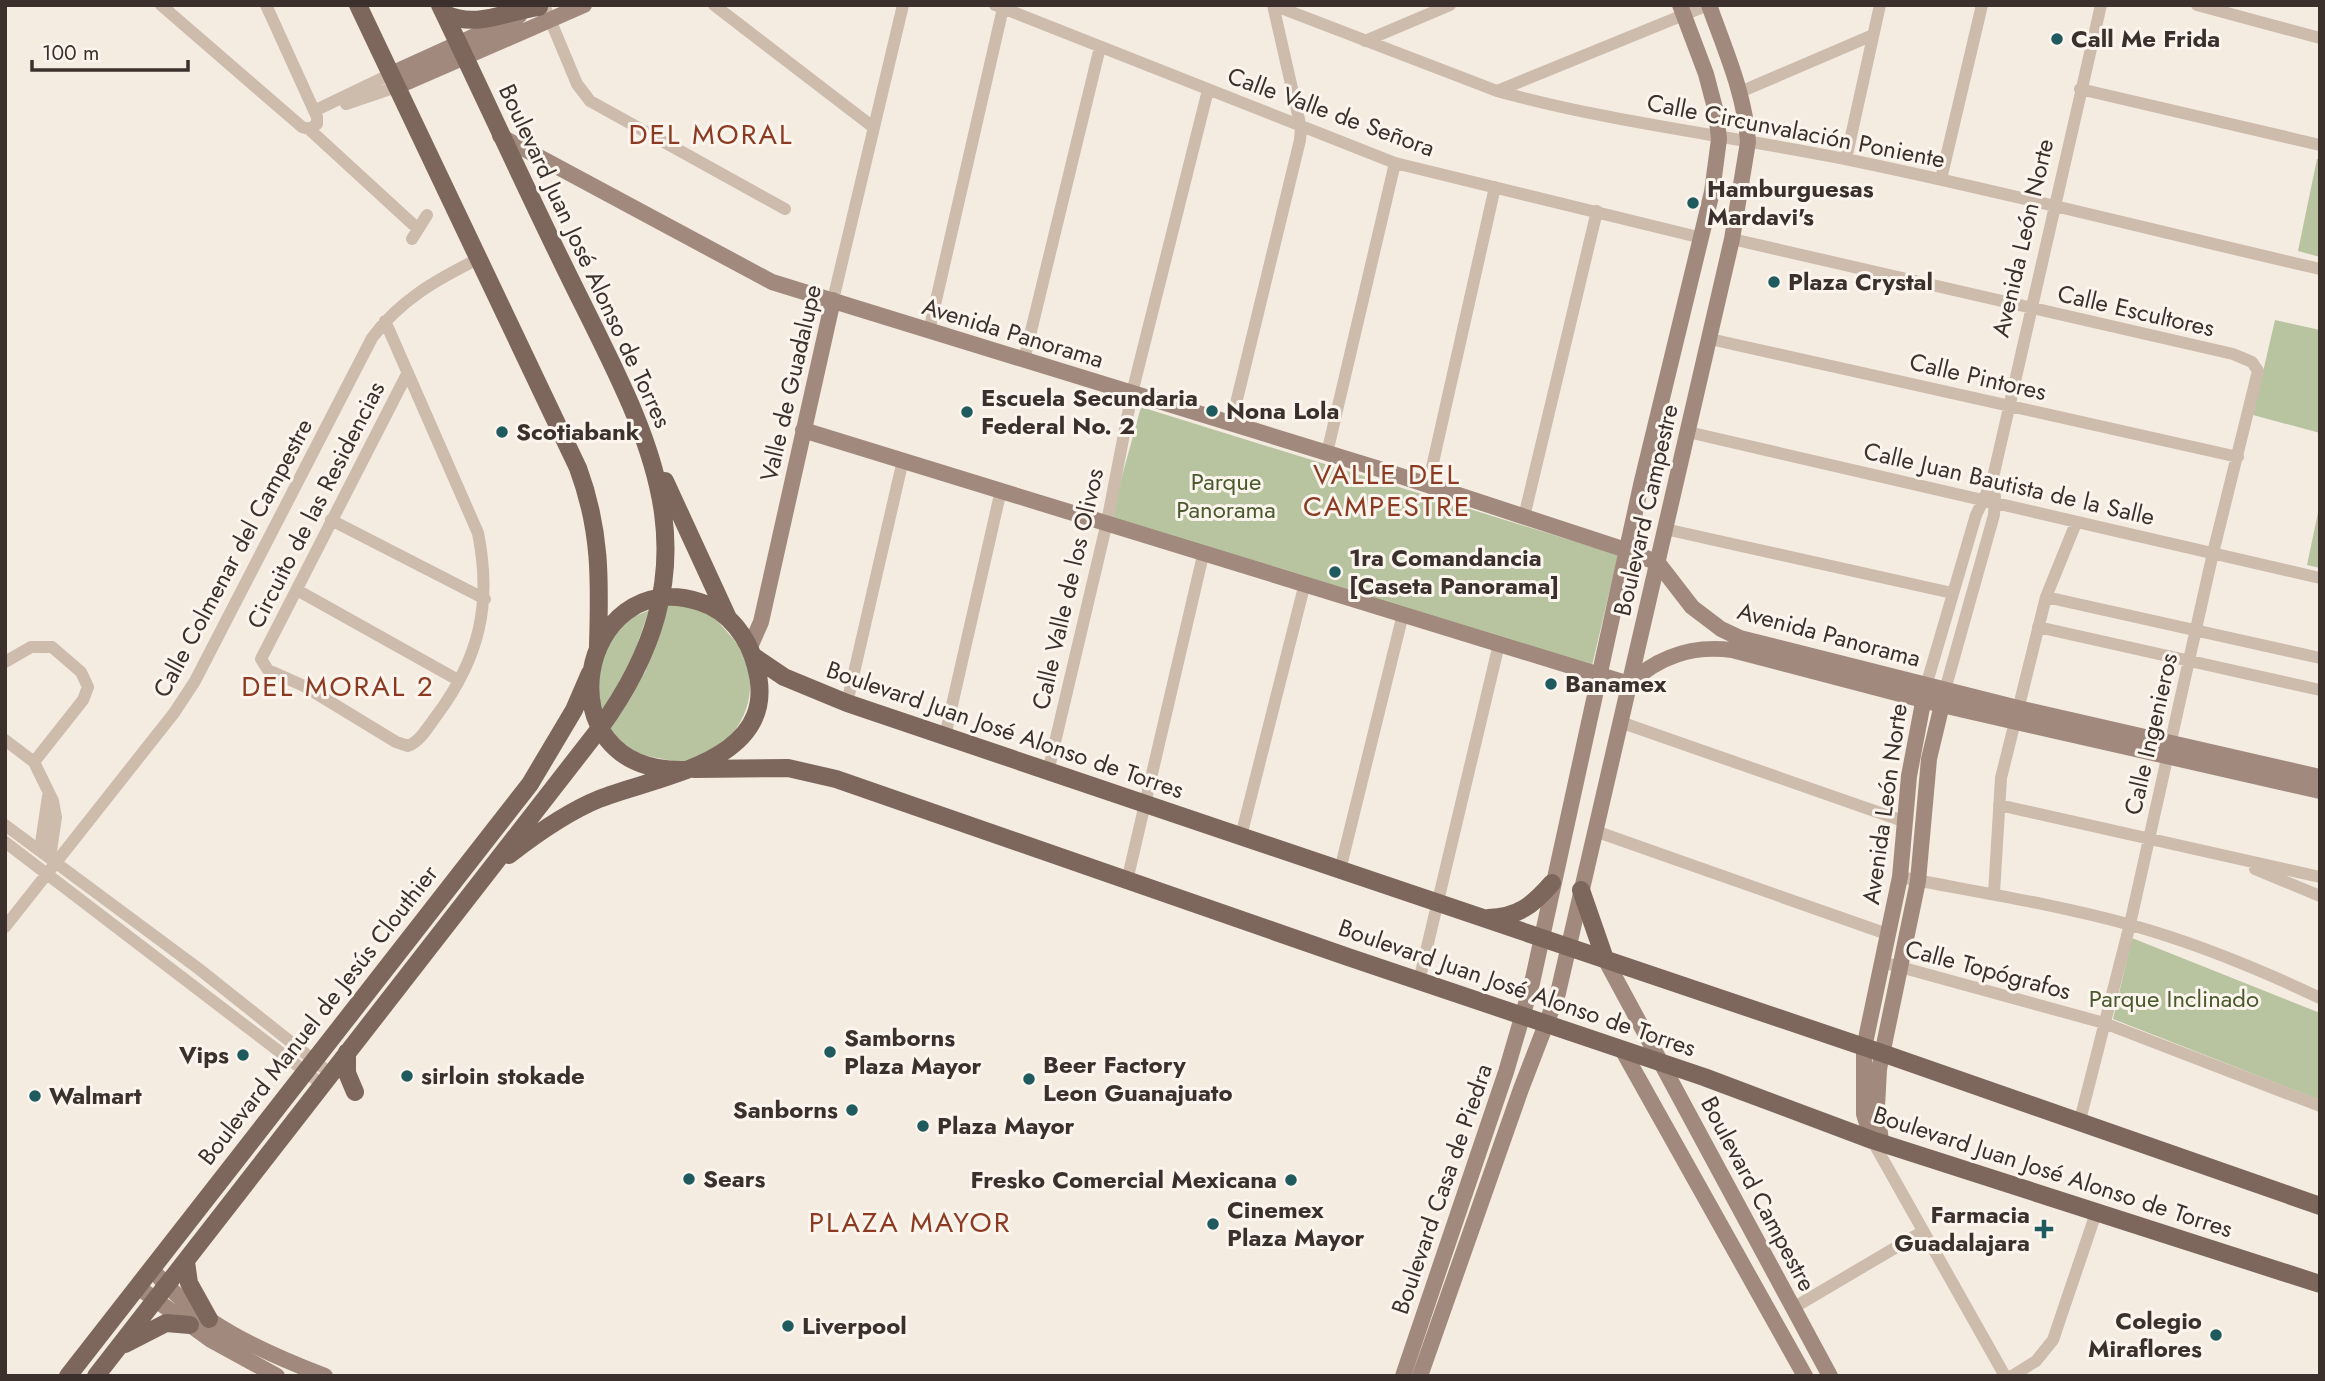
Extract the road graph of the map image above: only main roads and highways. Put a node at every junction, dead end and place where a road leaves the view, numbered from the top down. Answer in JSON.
{"nodes":[{"id":1,"x":358,"y":5,"type":"edge"},
{"id":2,"x":542,"y":6,"type":"edge"},
{"id":3,"x":443,"y":10,"type":"edge"},
{"id":4,"x":643,"y":431,"type":"junction"},
{"id":5,"x":661,"y":598,"type":"junction"},
{"id":6,"x":730,"y":621,"type":"junction"},
{"id":7,"x":598,"y":648,"type":"junction"},
{"id":8,"x":752,"y":651,"type":"junction"},
{"id":9,"x":590,"y":674,"type":"junction"},
{"id":10,"x":600,"y":729,"type":"junction"},
{"id":11,"x":689,"y":770,"type":"junction"},
{"id":12,"x":487,"y":873,"type":"junction"},
{"id":13,"x":1583,"y":882,"type":"road end"},
{"id":14,"x":1552,"y":883,"type":"road end"},
{"id":15,"x":1478,"y":918,"type":"junction"},
{"id":16,"x":1605,"y":960,"type":"junction"},
{"id":17,"x":347,"y":1052,"type":"junction"},
{"id":18,"x":355,"y":1092,"type":"dead end"},
{"id":19,"x":2320,"y":1206,"type":"edge"},
{"id":20,"x":186,"y":1262,"type":"junction"},
{"id":21,"x":2320,"y":1284,"type":"edge"},
{"id":22,"x":209,"y":1319,"type":"road end"},
{"id":23,"x":190,"y":1325,"type":"road end"},
{"id":24,"x":119,"y":1347,"type":"junction"},
{"id":25,"x":68,"y":1376,"type":"edge"},
{"id":26,"x":96,"y":1376,"type":"edge"}],
"edges":[{"from":1,"to":7,"type":"main road"},
{"from":2,"to":3,"type":"main road"},
{"from":3,"to":4,"type":"main road","name":"Boulevard Juan José Alonso de Torres"},
{"from":4,"to":5,"type":"main road","name":"Boulevard Juan José Alonso de Torres"},
{"from":4,"to":6,"type":"main road"},
{"from":5,"to":6,"type":"main road"},
{"from":5,"to":7,"type":"main road"},
{"from":5,"to":10,"type":"main road","name":"Boulevard Juan José Alonso de Torres"},
{"from":6,"to":8,"type":"main road"},
{"from":7,"to":9,"type":"main road"},
{"from":8,"to":11,"type":"main road"},
{"from":8,"to":15,"type":"main road","name":"Boulevard Juan José Alonso de Torres"},
{"from":9,"to":10,"type":"main road"},
{"from":9,"to":25,"type":"main road","name":"Boulevard Manuel de Jesús Clouthier"},
{"from":10,"to":11,"type":"main road"},
{"from":10,"to":12,"type":"main road","name":"Boulevard Manuel de Jesús Clouthier"},
{"from":11,"to":12,"type":"main road"},
{"from":11,"to":21,"type":"main road","name":"Boulevard Juan José Alonso de Torres"},
{"from":12,"to":17,"type":"main road","name":"Boulevard Manuel de Jesús Clouthier"},
{"from":13,"to":16,"type":"main road"},
{"from":14,"to":15,"type":"main road"},
{"from":15,"to":16,"type":"main road","name":"Boulevard Juan José Alonso de Torres"},
{"from":16,"to":19,"type":"main road","name":"Boulevard Juan José Alonso de Torres"},
{"from":17,"to":18,"type":"main road"},
{"from":17,"to":20,"type":"main road","name":"Boulevard Manuel de Jesús Clouthier"},
{"from":20,"to":22,"type":"main road"},
{"from":20,"to":24,"type":"main road","name":"Boulevard Manuel de Jesús Clouthier"},
{"from":23,"to":24,"type":"main road"},
{"from":24,"to":26,"type":"main road","name":"Boulevard Manuel de Jesús Clouthier"}]}
